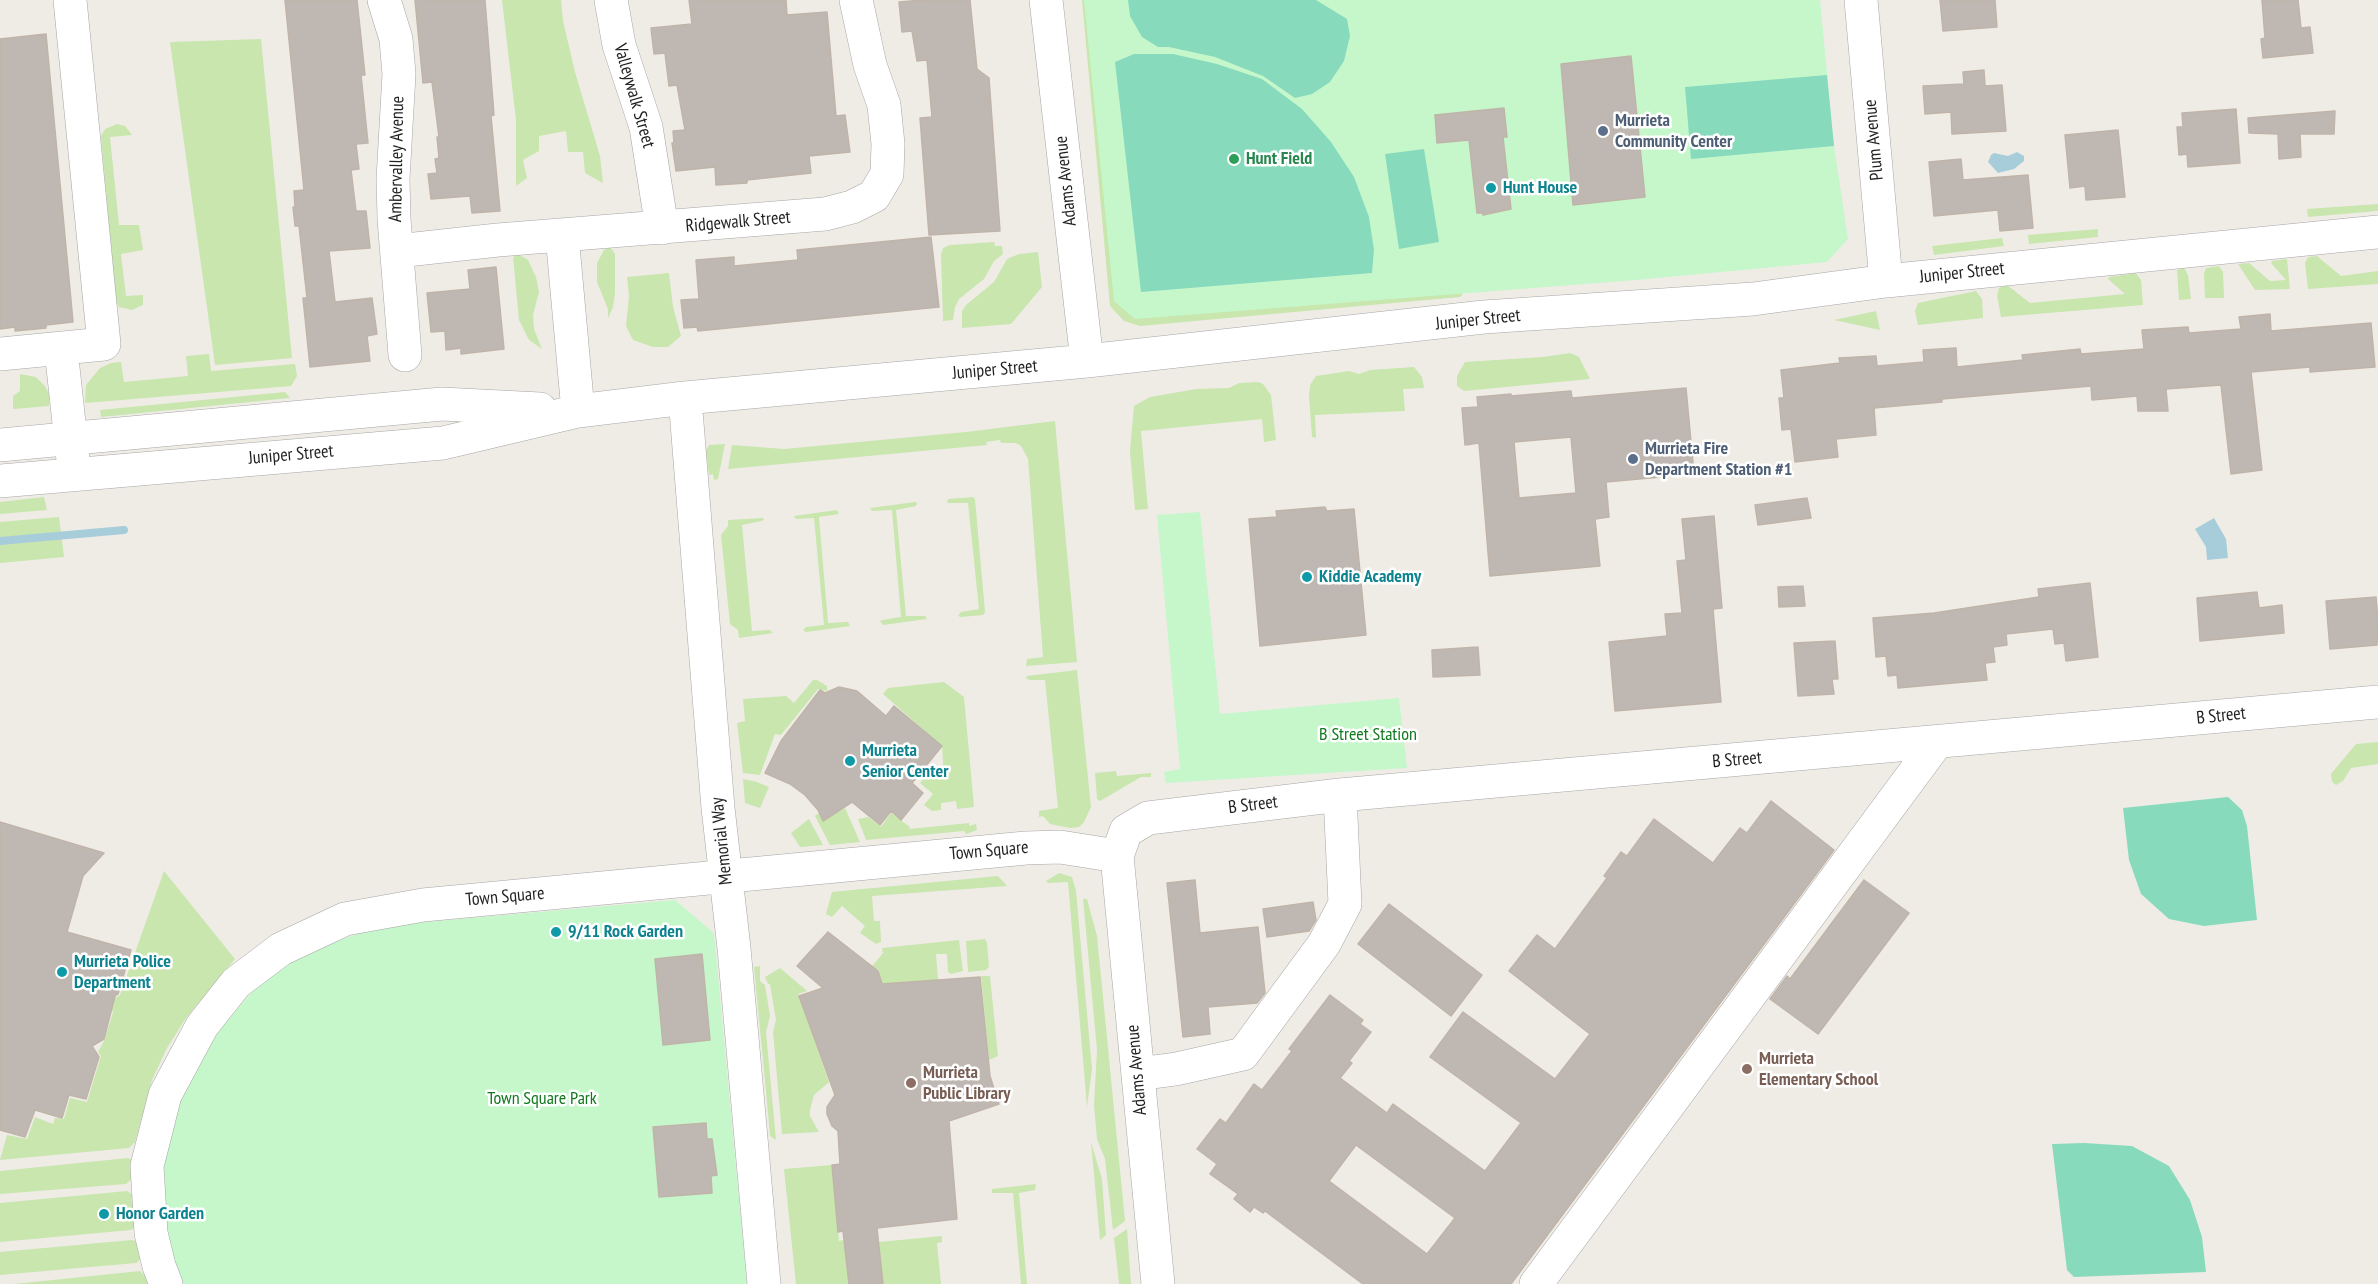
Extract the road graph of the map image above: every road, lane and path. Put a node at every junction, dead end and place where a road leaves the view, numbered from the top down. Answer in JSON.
{"nodes":[{"id":1,"x":70,"y":0,"type":"edge"},
{"id":2,"x":384,"y":0,"type":"edge"},
{"id":3,"x":611,"y":0,"type":"edge"},
{"id":4,"x":856,"y":0,"type":"edge"},
{"id":5,"x":1046,"y":0,"type":"edge"},
{"id":6,"x":1861,"y":0,"type":"edge"},
{"id":7,"x":662,"y":228,"type":"junction"},
{"id":8,"x":2378,"y":232,"type":"edge"},
{"id":9,"x":562,"y":235,"type":"junction"},
{"id":10,"x":397,"y":251,"type":"junction"},
{"id":11,"x":1886,"y":281,"type":"junction"},
{"id":12,"x":61,"y":349,"type":"junction"},
{"id":13,"x":0,"y":354,"type":"edge"},
{"id":14,"x":405,"y":355,"type":"dead end"},
{"id":15,"x":1087,"y":362,"type":"junction"},
{"id":16,"x":685,"y":398,"type":"junction"},
{"id":17,"x":578,"y":411,"type":"junction"},
{"id":18,"x":70,"y":439,"type":"junction"},
{"id":19,"x":0,"y":445,"type":"edge"},
{"id":20,"x":75,"y":473,"type":"junction"},
{"id":21,"x":0,"y":481,"type":"edge"},
{"id":22,"x":2378,"y":702,"type":"edge"},
{"id":23,"x":1937,"y":742,"type":"junction"},
{"id":24,"x":1340,"y":795,"type":"junction"},
{"id":25,"x":1117,"y":856,"type":"junction"},
{"id":26,"x":725,"y":876,"type":"junction"},
{"id":27,"x":1138,"y":1074,"type":"junction"},
{"id":28,"x":166,"y":1284,"type":"edge"},
{"id":29,"x":764,"y":1284,"type":"edge"},
{"id":30,"x":1158,"y":1284,"type":"edge"},
{"id":31,"x":1536,"y":1284,"type":"edge"}],
"edges":[{"from":1,"to":12,"type":"street"},
{"from":2,"to":10,"type":"street","name":"Ambervalley Avenue"},
{"from":3,"to":7,"type":"street","name":"Valleywalk Street"},
{"from":4,"to":7,"type":"street","name":"Ridgewalk Street"},
{"from":5,"to":15,"type":"street","name":"Adams Avenue"},
{"from":6,"to":11,"type":"street","name":"Plum Avenue"},
{"from":7,"to":9,"type":"street","name":"Ridgewalk Street"},
{"from":8,"to":11,"type":"street","name":"Juniper Street"},
{"from":9,"to":10,"type":"street","name":"Ridgewalk Street"},
{"from":9,"to":17,"type":"street"},
{"from":10,"to":14,"type":"street","name":"Ambervalley Avenue"},
{"from":11,"to":15,"type":"street","name":"Juniper Street"},
{"from":12,"to":13,"type":"street"},
{"from":12,"to":18,"type":"street"},
{"from":15,"to":16,"type":"street","name":"Juniper Street"},
{"from":16,"to":17,"type":"street","name":"Juniper Street"},
{"from":16,"to":26,"type":"street","name":"Memorial Way"},
{"from":17,"to":18,"type":"street","name":"Juniper Street"},
{"from":17,"to":20,"type":"street","name":"Juniper Street"},
{"from":18,"to":19,"type":"street","name":"Juniper Street"},
{"from":18,"to":20,"type":"street"},
{"from":20,"to":21,"type":"street","name":"Juniper Street"},
{"from":22,"to":23,"type":"street","name":"B Street"},
{"from":23,"to":24,"type":"street","name":"B Street"},
{"from":23,"to":31,"type":"street"},
{"from":24,"to":25,"type":"street","name":"B Street"},
{"from":24,"to":27,"type":"street"},
{"from":25,"to":26,"type":"street","name":"Town Square"},
{"from":25,"to":27,"type":"street","name":"Adams Avenue"},
{"from":26,"to":28,"type":"street","name":"Town Square"},
{"from":26,"to":29,"type":"street","name":"Memorial Way"},
{"from":27,"to":30,"type":"street","name":"Adams Avenue"}]}
